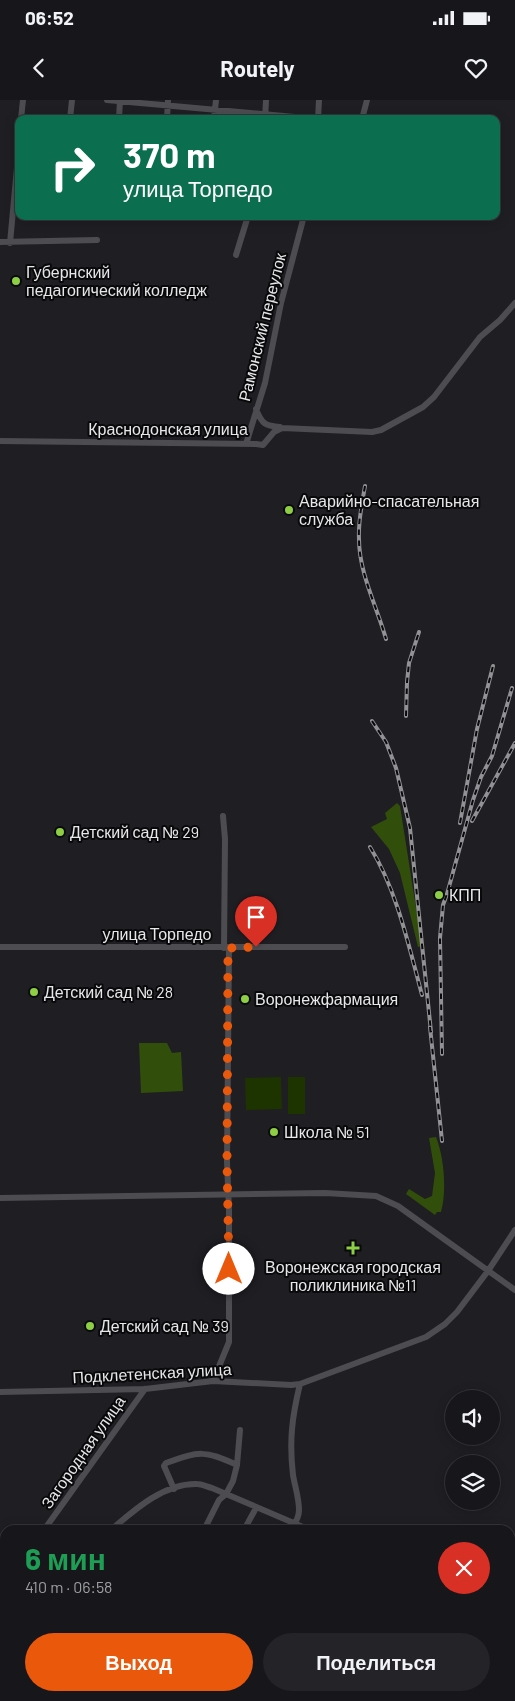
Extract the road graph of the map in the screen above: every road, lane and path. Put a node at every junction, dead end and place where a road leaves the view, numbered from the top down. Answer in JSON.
{"nodes":[{"id":1,"x":23,"y":100,"type":"edge"},
{"id":2,"x":72,"y":100,"type":"edge"},
{"id":3,"x":107,"y":100,"type":"edge"},
{"id":4,"x":120,"y":100,"type":"edge"},
{"id":5,"x":216,"y":100,"type":"edge"},
{"id":6,"x":266,"y":100,"type":"edge"},
{"id":7,"x":320,"y":100,"type":"edge"},
{"id":8,"x":367,"y":100,"type":"edge"},
{"id":9,"x":168,"y":103,"type":"edge"},
{"id":10,"x":215,"y":110,"type":"junction"},
{"id":11,"x":21,"y":115,"type":"edge"},
{"id":12,"x":70,"y":115,"type":"edge"},
{"id":13,"x":119,"y":115,"type":"edge"},
{"id":14,"x":214,"y":115,"type":"edge"},
{"id":15,"x":251,"y":115,"type":"edge"},
{"id":16,"x":265,"y":115,"type":"edge"},
{"id":17,"x":318,"y":115,"type":"edge"},
{"id":18,"x":363,"y":115,"type":"edge"},
{"id":19,"x":15,"y":189,"type":"edge"},
{"id":20,"x":247,"y":220,"type":"edge"},
{"id":21,"x":303,"y":220,"type":"edge"},
{"id":22,"x":97,"y":240,"type":"dead end"},
{"id":23,"x":0,"y":242,"type":"edge"},
{"id":24,"x":10,"y":243,"type":"junction"},
{"id":25,"x":236,"y":255,"type":"dead end"},
{"id":26,"x":515,"y":303,"type":"edge"},
{"id":27,"x":256,"y":409,"type":"junction"},
{"id":28,"x":282,"y":428,"type":"junction"},
{"id":29,"x":0,"y":441,"type":"edge"},
{"id":30,"x":246,"y":444,"type":"junction"},
{"id":31,"x":223,"y":816,"type":"dead end"},
{"id":32,"x":0,"y":947,"type":"edge"},
{"id":33,"x":345,"y":947,"type":"dead end"},
{"id":34,"x":226,"y":948,"type":"junction"},
{"id":35,"x":228,"y":1196,"type":"junction"},
{"id":36,"x":0,"y":1198,"type":"edge"},
{"id":37,"x":515,"y":1230,"type":"edge"},
{"id":38,"x":488,"y":1271,"type":"junction"},
{"id":39,"x":515,"y":1290,"type":"edge"},
{"id":40,"x":213,"y":1381,"type":"junction"},
{"id":41,"x":300,"y":1384,"type":"junction"},
{"id":42,"x":144,"y":1389,"type":"junction"},
{"id":43,"x":0,"y":1392,"type":"edge"},
{"id":44,"x":240,"y":1430,"type":"dead end"},
{"id":45,"x":237,"y":1465,"type":"junction"},
{"id":46,"x":174,"y":1489,"type":"junction"},
{"id":47,"x":226,"y":1494,"type":"junction"},
{"id":48,"x":256,"y":1508,"type":"junction"},
{"id":49,"x":296,"y":1523,"type":"junction"},
{"id":50,"x":48,"y":1525,"type":"edge"},
{"id":51,"x":117,"y":1525,"type":"edge"},
{"id":52,"x":206,"y":1525,"type":"edge"},
{"id":53,"x":247,"y":1525,"type":"edge"},
{"id":54,"x":300,"y":1525,"type":"edge"}],
"edges":[{"from":1,"to":11,"type":"street"},
{"from":2,"to":12,"type":"street"},
{"from":3,"to":4,"type":"street"},
{"from":4,"to":9,"type":"street"},
{"from":4,"to":13,"type":"street"},
{"from":5,"to":10,"type":"street"},
{"from":6,"to":16,"type":"street"},
{"from":7,"to":17,"type":"street"},
{"from":8,"to":18,"type":"street"},
{"from":9,"to":10,"type":"street"},
{"from":10,"to":14,"type":"street"},
{"from":10,"to":15,"type":"street"},
{"from":19,"to":24,"type":"street"},
{"from":20,"to":25,"type":"street"},
{"from":21,"to":27,"type":"street","name":"Рамонский переулок"},
{"from":22,"to":24,"type":"street"},
{"from":23,"to":24,"type":"street"},
{"from":26,"to":28,"type":"street"},
{"from":27,"to":28,"type":"street"},
{"from":27,"to":30,"type":"street","name":"Рамонский переулок"},
{"from":28,"to":30,"type":"street","name":"Краснодонская улица"},
{"from":29,"to":30,"type":"street","name":"Краснодонская улица"},
{"from":31,"to":34,"type":"street"},
{"from":32,"to":34,"type":"street","name":"улица Торпедо"},
{"from":33,"to":34,"type":"street","name":"улица Торпедо"},
{"from":34,"to":35,"type":"street"},
{"from":35,"to":36,"type":"street"},
{"from":35,"to":38,"type":"street"},
{"from":35,"to":40,"type":"street"},
{"from":37,"to":38,"type":"street","name":"Подклетенская улица"},
{"from":38,"to":39,"type":"street"},
{"from":38,"to":41,"type":"street","name":"Подклетенская улица"},
{"from":40,"to":41,"type":"street","name":"Подклетенская улица"},
{"from":40,"to":42,"type":"street","name":"Подклетенская улица"},
{"from":41,"to":49,"type":"street"},
{"from":42,"to":43,"type":"street","name":"Подклетенская улица"},
{"from":42,"to":50,"type":"street","name":"Загородная улица"},
{"from":44,"to":45,"type":"street"},
{"from":45,"to":46,"type":"street"},
{"from":45,"to":47,"type":"street"},
{"from":46,"to":47,"type":"street"},
{"from":46,"to":51,"type":"street"},
{"from":47,"to":48,"type":"street"},
{"from":47,"to":52,"type":"street"},
{"from":48,"to":49,"type":"street"},
{"from":48,"to":53,"type":"street"},
{"from":49,"to":54,"type":"street"}]}
